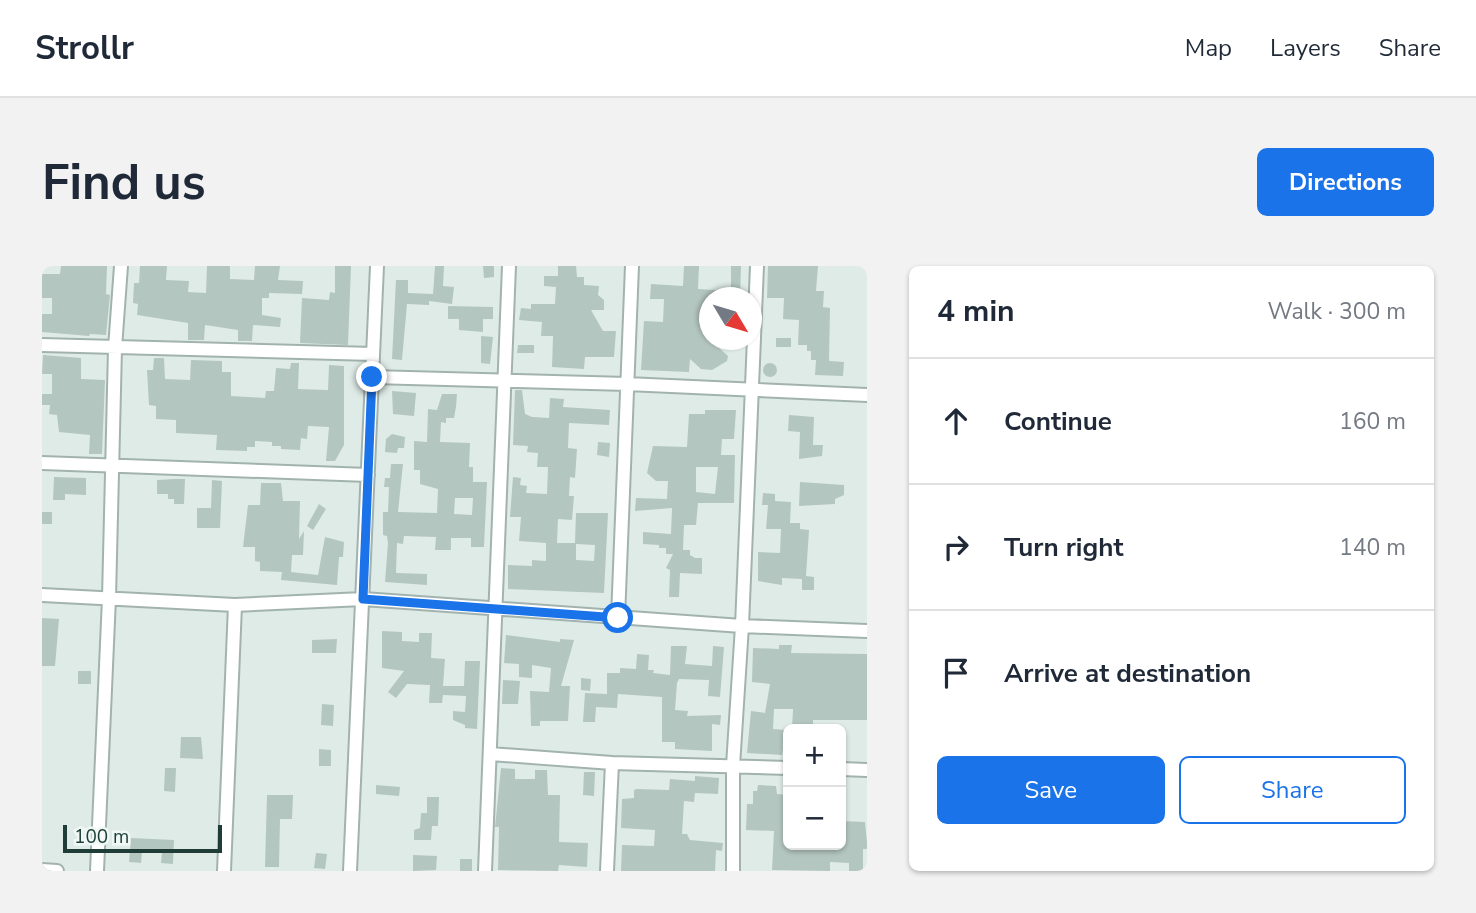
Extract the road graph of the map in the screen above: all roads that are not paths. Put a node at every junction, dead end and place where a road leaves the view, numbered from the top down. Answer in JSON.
{"nodes":[{"id":1,"x":121,"y":266,"type":"edge"},
{"id":2,"x":377,"y":266,"type":"edge"},
{"id":3,"x":509,"y":266,"type":"edge"},
{"id":4,"x":632,"y":266,"type":"edge"},
{"id":5,"x":757,"y":266,"type":"edge"},
{"id":6,"x":42,"y":345,"type":"edge"},
{"id":7,"x":115,"y":348,"type":"junction"},
{"id":8,"x":373,"y":354,"type":"junction"},
{"id":9,"x":372,"y":377,"type":"junction"},
{"id":10,"x":504,"y":380,"type":"junction"},
{"id":11,"x":627,"y":384,"type":"junction"},
{"id":12,"x":751,"y":389,"type":"junction"},
{"id":13,"x":867,"y":395,"type":"edge"},
{"id":14,"x":42,"y":463,"type":"edge"},
{"id":15,"x":112,"y":466,"type":"junction"},
{"id":16,"x":368,"y":475,"type":"junction"},
{"id":17,"x":42,"y":595,"type":"edge"},
{"id":18,"x":109,"y":598,"type":"junction"},
{"id":19,"x":363,"y":599,"type":"junction"},
{"id":20,"x":235,"y":604,"type":"junction"},
{"id":21,"x":495,"y":609,"type":"junction"},
{"id":22,"x":618,"y":618,"type":"junction"},
{"id":23,"x":742,"y":626,"type":"junction"},
{"id":24,"x":867,"y":630,"type":"edge"},
{"id":25,"x":490,"y":754,"type":"junction"},
{"id":26,"x":612,"y":763,"type":"junction"},
{"id":27,"x":733,"y":766,"type":"junction"},
{"id":28,"x":783,"y":768,"type":"edge"},
{"id":29,"x":846,"y":769,"type":"edge"},
{"id":30,"x":867,"y":770,"type":"edge"},
{"id":31,"x":42,"y":870,"type":"edge"},
{"id":32,"x":57,"y":871,"type":"edge"},
{"id":33,"x":97,"y":871,"type":"edge"},
{"id":34,"x":224,"y":871,"type":"edge"},
{"id":35,"x":350,"y":871,"type":"edge"},
{"id":36,"x":485,"y":871,"type":"edge"},
{"id":37,"x":607,"y":871,"type":"edge"},
{"id":38,"x":733,"y":871,"type":"edge"}],
"edges":[{"from":1,"to":7,"type":"street"},
{"from":2,"to":8,"type":"street"},
{"from":3,"to":10,"type":"street"},
{"from":4,"to":11,"type":"street"},
{"from":5,"to":12,"type":"street"},
{"from":6,"to":7,"type":"street"},
{"from":7,"to":8,"type":"street"},
{"from":7,"to":15,"type":"street"},
{"from":8,"to":9,"type":"street"},
{"from":9,"to":10,"type":"street"},
{"from":9,"to":16,"type":"street"},
{"from":10,"to":11,"type":"street"},
{"from":10,"to":21,"type":"street"},
{"from":11,"to":12,"type":"street"},
{"from":11,"to":22,"type":"street"},
{"from":12,"to":13,"type":"street"},
{"from":12,"to":23,"type":"street"},
{"from":14,"to":15,"type":"street"},
{"from":15,"to":16,"type":"street"},
{"from":15,"to":18,"type":"street"},
{"from":16,"to":19,"type":"street"},
{"from":17,"to":18,"type":"street"},
{"from":18,"to":20,"type":"street"},
{"from":18,"to":33,"type":"street"},
{"from":19,"to":20,"type":"street"},
{"from":19,"to":21,"type":"street"},
{"from":19,"to":35,"type":"street"},
{"from":20,"to":34,"type":"street"},
{"from":21,"to":22,"type":"street"},
{"from":21,"to":25,"type":"street"},
{"from":22,"to":23,"type":"street"},
{"from":23,"to":24,"type":"street"},
{"from":23,"to":27,"type":"street"},
{"from":25,"to":26,"type":"street"},
{"from":25,"to":36,"type":"street"},
{"from":26,"to":27,"type":"street"},
{"from":26,"to":37,"type":"street"},
{"from":27,"to":28,"type":"street"},
{"from":27,"to":38,"type":"street"},
{"from":29,"to":30,"type":"street"},
{"from":31,"to":32,"type":"street"}]}
